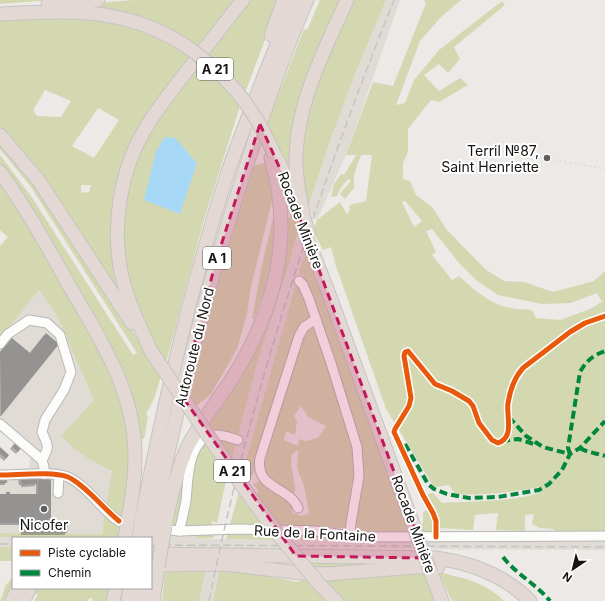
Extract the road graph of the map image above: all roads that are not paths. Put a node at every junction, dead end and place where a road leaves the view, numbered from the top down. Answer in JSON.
{"nodes":[{"id":1,"x":98,"y":0,"type":"edge"},
{"id":2,"x":243,"y":0,"type":"edge"},
{"id":3,"x":284,"y":0,"type":"edge"},
{"id":4,"x":295,"y":0,"type":"edge"},
{"id":5,"x":307,"y":0,"type":"edge"},
{"id":6,"x":347,"y":0,"type":"edge"},
{"id":7,"x":0,"y":8,"type":"edge"},
{"id":8,"x":0,"y":14,"type":"edge"},
{"id":9,"x":249,"y":115,"type":"junction"},
{"id":10,"x":0,"y":135,"type":"edge"},
{"id":11,"x":273,"y":157,"type":"junction"},
{"id":12,"x":0,"y":172,"type":"edge"},
{"id":13,"x":303,"y":221,"type":"junction"},
{"id":14,"x":299,"y":281,"type":"dead end"},
{"id":15,"x":316,"y":319,"type":"junction"},
{"id":16,"x":0,"y":344,"type":"edge"},
{"id":17,"x":151,"y":351,"type":"junction"},
{"id":18,"x":0,"y":424,"type":"edge"},
{"id":19,"x":238,"y":440,"type":"dead end"},
{"id":20,"x":42,"y":460,"type":"junction"},
{"id":21,"x":44,"y":474,"type":"junction"},
{"id":22,"x":0,"y":475,"type":"edge"},
{"id":23,"x":59,"y":475,"type":"junction"},
{"id":24,"x":58,"y":494,"type":"dead end"},
{"id":25,"x":298,"y":508,"type":"dead end"},
{"id":26,"x":124,"y":520,"type":"junction"},
{"id":27,"x":153,"y":524,"type":"junction"},
{"id":28,"x":179,"y":531,"type":"junction"},
{"id":29,"x":350,"y":536,"type":"junction"},
{"id":30,"x":605,"y":536,"type":"edge"},
{"id":31,"x":125,"y":537,"type":"edge"},
{"id":32,"x":140,"y":537,"type":"edge"},
{"id":33,"x":151,"y":537,"type":"edge"},
{"id":34,"x":152,"y":554,"type":"edge"},
{"id":35,"x":152,"y":565,"type":"edge"},
{"id":36,"x":18,"y":589,"type":"edge"},
{"id":37,"x":29,"y":589,"type":"edge"},
{"id":38,"x":117,"y":589,"type":"edge"},
{"id":39,"x":130,"y":589,"type":"edge"},
{"id":40,"x":143,"y":589,"type":"edge"},
{"id":41,"x":12,"y":601,"type":"edge"},
{"id":42,"x":23,"y":601,"type":"edge"},
{"id":43,"x":114,"y":601,"type":"edge"},
{"id":44,"x":128,"y":601,"type":"edge"},
{"id":45,"x":141,"y":601,"type":"edge"},
{"id":46,"x":153,"y":601,"type":"edge"},
{"id":47,"x":336,"y":601,"type":"edge"},
{"id":48,"x":442,"y":601,"type":"edge"},
{"id":49,"x":518,"y":601,"type":"edge"},
{"id":50,"x":530,"y":601,"type":"edge"}],
"edges":[{"from":1,"to":7,"type":"highway"},
{"from":2,"to":17,"type":"highway"},
{"from":3,"to":9,"type":"highway"},
{"from":4,"to":9,"type":"highway","name":"Autoroute du Nord","number":"A 1"},
{"from":5,"to":27,"type":"highway","name":"Autoroute du Nord","number":"A 1"},
{"from":6,"to":13,"type":"highway"},
{"from":8,"to":11,"type":"highway","name":"Rocade Minière","number":"A 21","bridge":true},
{"from":9,"to":27,"type":"highway","name":"Autoroute du Nord","number":"A 1"},
{"from":10,"to":17,"type":"highway","number":"A 21"},
{"from":11,"to":13,"type":"highway","name":"Rocade Minière","number":"A 21"},
{"from":11,"to":27,"type":"highway"},
{"from":12,"to":26,"type":"highway"},
{"from":13,"to":48,"type":"highway","name":"Rocade Minière","number":"A 21","bridge":true},
{"from":14,"to":15,"type":"street"},
{"from":15,"to":25,"type":"street"},
{"from":15,"to":29,"type":"street"},
{"from":16,"to":20,"type":"street"},
{"from":17,"to":47,"type":"highway","number":"A 21","bridge":true},
{"from":18,"to":20,"type":"street"},
{"from":19,"to":28,"type":"street"},
{"from":20,"to":21,"type":"street"},
{"from":21,"to":22,"type":"street","name":"Rue de la Fontaine"},
{"from":21,"to":23,"type":"street","name":"Rue de la Fontaine"},
{"from":23,"to":24,"type":"street"},
{"from":23,"to":26,"type":"street","name":"Rue de la Fontaine"},
{"from":26,"to":28,"type":"street","name":"Rue de la Fontaine"},
{"from":26,"to":31,"type":"highway","bridge":true},
{"from":27,"to":32,"type":"highway","name":"Autoroute du Nord","number":"A 1","bridge":true},
{"from":27,"to":33,"type":"highway","name":"Autoroute du Nord","number":"A 1","bridge":true},
{"from":27,"to":46,"type":"highway","bridge":true},
{"from":28,"to":29,"type":"street","name":"Rue de la Fontaine"},
{"from":29,"to":30,"type":"street","name":"Rue de la Fontaine"},
{"from":34,"to":50,"type":"highway"},
{"from":35,"to":49,"type":"highway"},
{"from":36,"to":41,"type":"highway"},
{"from":37,"to":42,"type":"highway"},
{"from":38,"to":43,"type":"highway"},
{"from":39,"to":44,"type":"highway"},
{"from":40,"to":45,"type":"highway"}]}
